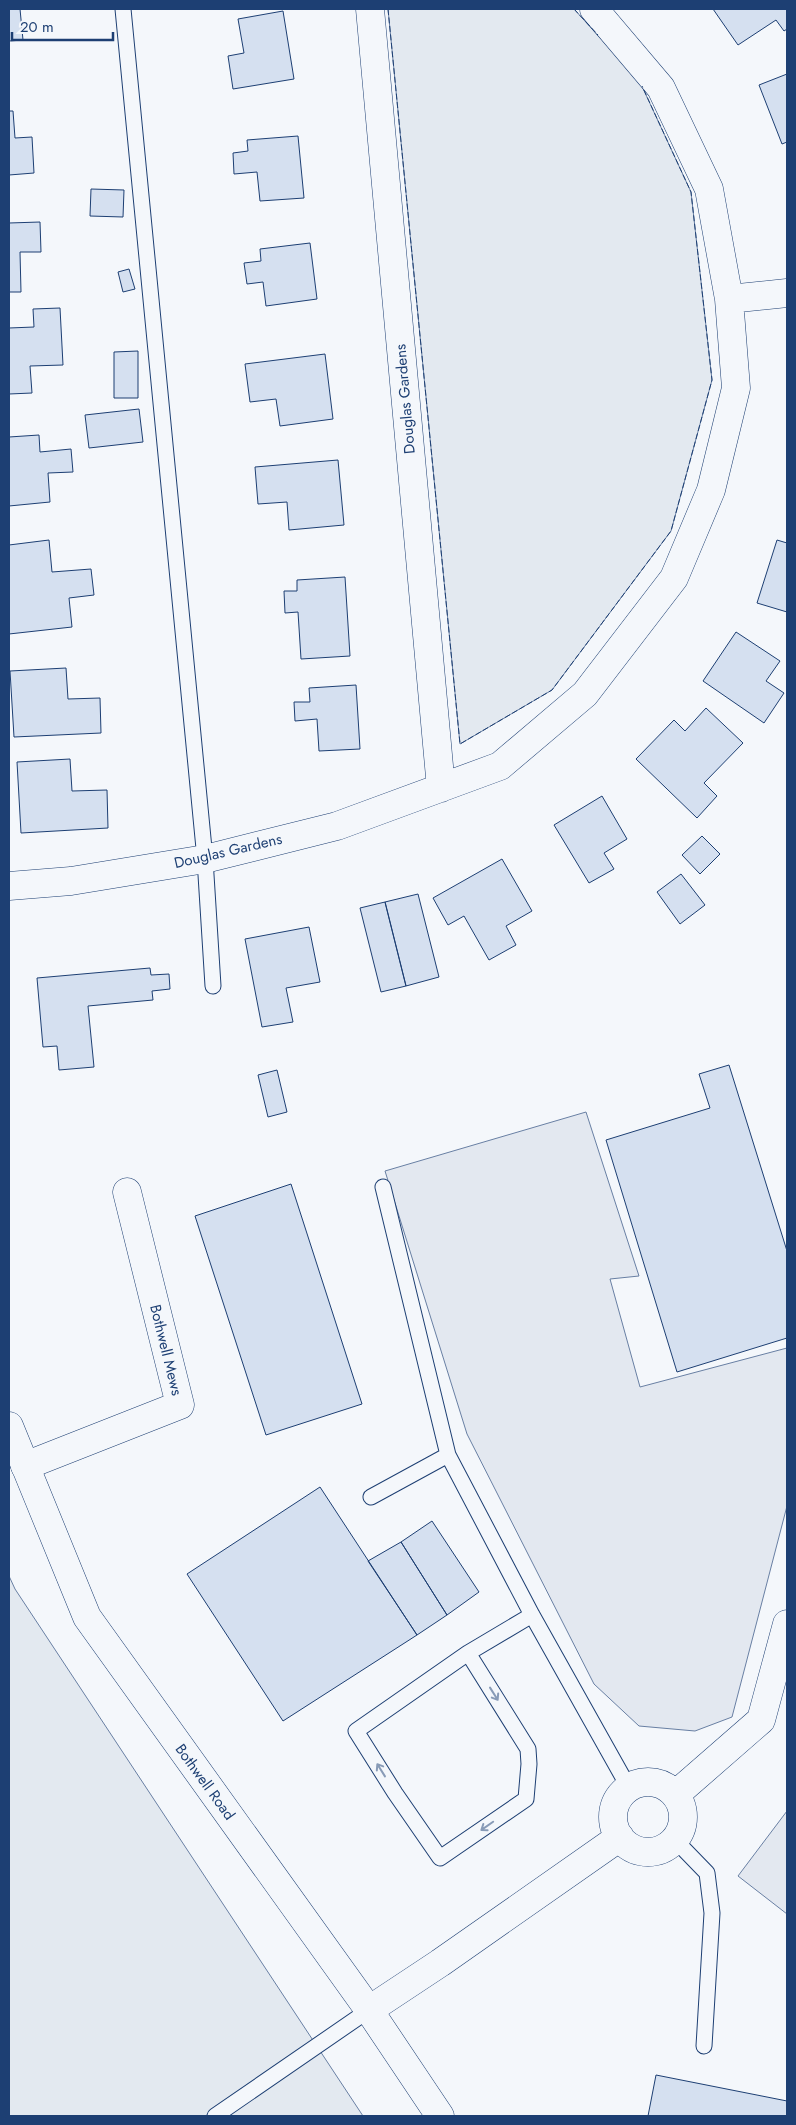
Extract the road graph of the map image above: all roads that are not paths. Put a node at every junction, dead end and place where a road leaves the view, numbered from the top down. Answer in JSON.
{"nodes":[{"id":1,"x":123,"y":9,"type":"edge"},
{"id":2,"x":370,"y":9,"type":"edge"},
{"id":3,"x":594,"y":9,"type":"edge"},
{"id":4,"x":787,"y":293,"type":"edge"},
{"id":5,"x":729,"y":299,"type":"junction"},
{"id":6,"x":441,"y":788,"type":"junction"},
{"id":7,"x":205,"y":858,"type":"junction"},
{"id":8,"x":9,"y":886,"type":"edge"},
{"id":9,"x":213,"y":986,"type":"dead end"},
{"id":10,"x":383,"y":1187,"type":"dead end"},
{"id":11,"x":127,"y":1192,"type":"dead end"},
{"id":12,"x":9,"y":1426,"type":"edge"},
{"id":13,"x":448,"y":1455,"type":"junction"},
{"id":14,"x":25,"y":1466,"type":"junction"},
{"id":15,"x":371,"y":1497,"type":"dead end"},
{"id":16,"x":532,"y":1615,"type":"junction"},
{"id":17,"x":787,"y":1624,"type":"edge"},
{"id":18,"x":468,"y":1653,"type":"junction"},
{"id":19,"x":629,"y":1788,"type":"junction"},
{"id":20,"x":676,"y":1795,"type":"junction"},
{"id":21,"x":620,"y":1837,"type":"junction"},
{"id":22,"x":675,"y":1840,"type":"junction"},
{"id":23,"x":369,"y":2010,"type":"junction"},
{"id":24,"x":704,"y":2046,"type":"dead end"},
{"id":25,"x":215,"y":2116,"type":"edge"},
{"id":26,"x":440,"y":2116,"type":"edge"}],
"edges":[{"from":1,"to":7,"type":"lane"},
{"from":2,"to":6,"type":"street","name":"Douglas Gardens"},
{"from":3,"to":5,"type":"street","name":"Douglas Gardens"},
{"from":4,"to":5,"type":"street"},
{"from":5,"to":6,"type":"street","name":"Douglas Gardens"},
{"from":6,"to":7,"type":"street","name":"Douglas Gardens"},
{"from":7,"to":8,"type":"street","name":"Douglas Gardens"},
{"from":7,"to":9,"type":"lane"},
{"from":10,"to":13,"type":"lane"},
{"from":11,"to":14,"type":"street","name":"Bothwell Mews"},
{"from":12,"to":14,"type":"street","name":"Bothwell Road"},
{"from":13,"to":15,"type":"lane"},
{"from":13,"to":16,"type":"lane"},
{"from":14,"to":23,"type":"street","name":"Bothwell Road"},
{"from":16,"to":18,"type":"lane"},
{"from":16,"to":19,"type":"lane"},
{"from":17,"to":20,"type":"street"},
{"from":18,"to":18,"type":"lane","one_way":true},
{"from":19,"to":20,"type":"street"},
{"from":19,"to":21,"type":"street"},
{"from":20,"to":22,"type":"street"},
{"from":21,"to":22,"type":"street"},
{"from":21,"to":23,"type":"street"},
{"from":22,"to":24,"type":"lane"},
{"from":23,"to":25,"type":"lane"},
{"from":23,"to":26,"type":"street","name":"Bothwell Road"}]}
